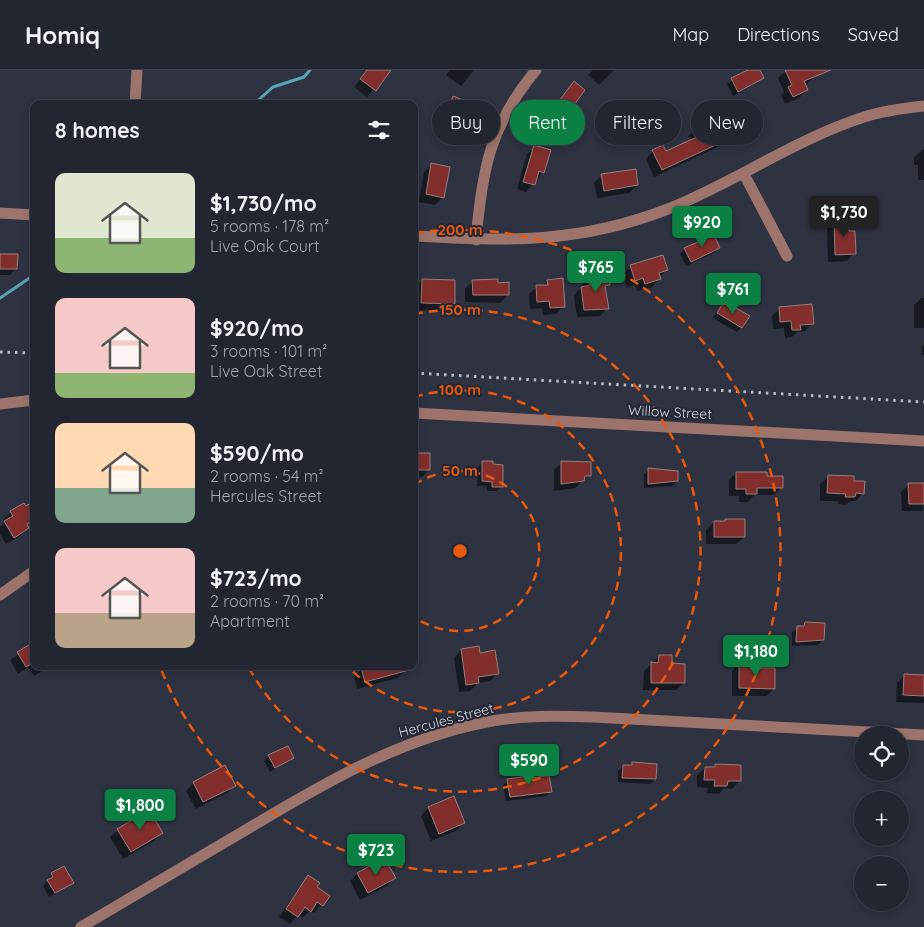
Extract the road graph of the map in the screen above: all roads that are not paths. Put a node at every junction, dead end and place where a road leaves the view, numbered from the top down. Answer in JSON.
{"nodes":[{"id":1,"x":138,"y":70,"type":"edge"},
{"id":2,"x":536,"y":70,"type":"edge"},
{"id":3,"x":135,"y":100,"type":"edge"},
{"id":4,"x":924,"y":106,"type":"edge"},
{"id":5,"x":744,"y":174,"type":"junction"},
{"id":6,"x":0,"y":213,"type":"edge"},
{"id":7,"x":30,"y":215,"type":"edge"},
{"id":8,"x":418,"y":236,"type":"edge"},
{"id":9,"x":476,"y":240,"type":"junction"},
{"id":10,"x":787,"y":256,"type":"dead end"},
{"id":11,"x":30,"y":400,"type":"edge"},
{"id":12,"x":0,"y":404,"type":"edge"},
{"id":13,"x":418,"y":413,"type":"edge"},
{"id":14,"x":924,"y":441,"type":"edge"},
{"id":15,"x":30,"y":574,"type":"edge"},
{"id":16,"x":0,"y":595,"type":"edge"},
{"id":17,"x":924,"y":735,"type":"edge"},
{"id":18,"x":81,"y":927,"type":"edge"}],
"edges":[{"from":1,"to":3,"type":"street"},
{"from":2,"to":9,"type":"street"},
{"from":4,"to":5,"type":"street"},
{"from":5,"to":9,"type":"street"},
{"from":5,"to":10,"type":"street"},
{"from":6,"to":7,"type":"street"},
{"from":8,"to":9,"type":"street"},
{"from":11,"to":12,"type":"street"},
{"from":13,"to":14,"type":"street","name":"Willow Street"},
{"from":15,"to":16,"type":"street"},
{"from":17,"to":18,"type":"street","name":"Hercules Street"}]}
